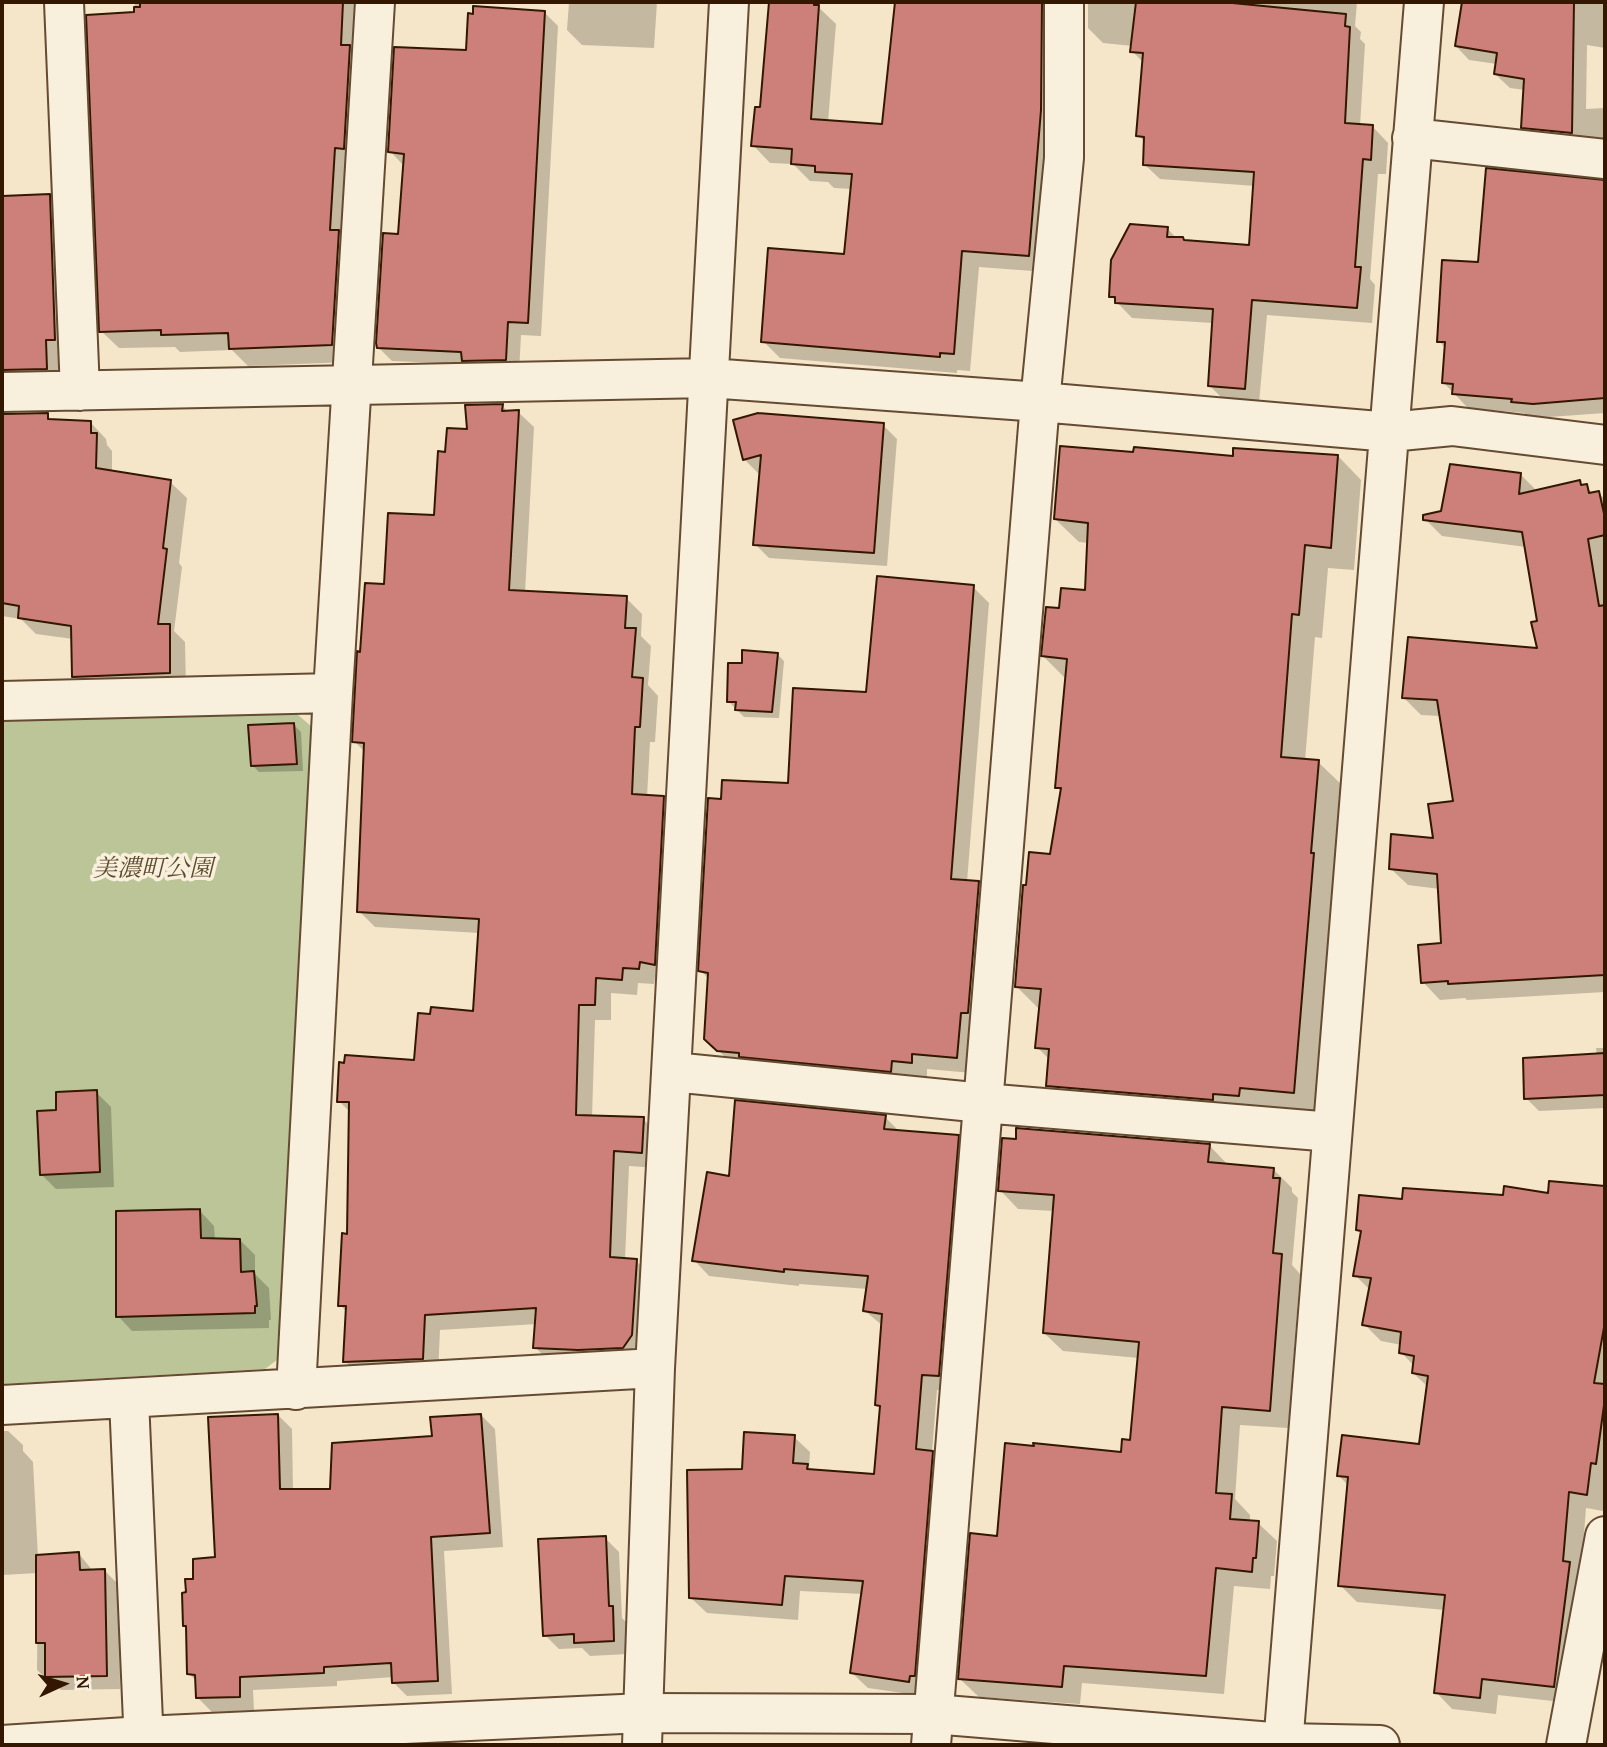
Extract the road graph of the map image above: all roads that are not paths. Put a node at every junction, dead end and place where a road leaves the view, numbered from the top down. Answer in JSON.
{"nodes":[{"id":1,"x":64,"y":2,"type":"edge"},
{"id":2,"x":375,"y":2,"type":"edge"},
{"id":3,"x":729,"y":2,"type":"edge"},
{"id":4,"x":1064,"y":2,"type":"edge"},
{"id":5,"x":1424,"y":2,"type":"edge"},
{"id":6,"x":1412,"y":138,"type":"junction"},
{"id":7,"x":1605,"y":159,"type":"edge"},
{"id":8,"x":709,"y":378,"type":"junction"},
{"id":9,"x":351,"y":385,"type":"junction"},
{"id":10,"x":80,"y":391,"type":"junction"},
{"id":11,"x":2,"y":392,"type":"edge"},
{"id":12,"x":1040,"y":402,"type":"junction"},
{"id":13,"x":1390,"y":432,"type":"junction"},
{"id":14,"x":1605,"y":445,"type":"edge"},
{"id":15,"x":333,"y":693,"type":"junction"},
{"id":16,"x":2,"y":701,"type":"edge"},
{"id":17,"x":673,"y":1072,"type":"junction"},
{"id":18,"x":983,"y":1103,"type":"junction"},
{"id":19,"x":1332,"y":1132,"type":"junction"},
{"id":20,"x":655,"y":1368,"type":"junction"},
{"id":21,"x":296,"y":1390,"type":"junction"},
{"id":22,"x":129,"y":1399,"type":"junction"},
{"id":23,"x":2,"y":1405,"type":"edge"},
{"id":24,"x":1605,"y":1536,"type":"edge"},
{"id":25,"x":643,"y":1729,"type":"edge"},
{"id":26,"x":932,"y":1730,"type":"edge"},
{"id":27,"x":144,"y":1741,"type":"edge"},
{"id":28,"x":1283,"y":1744,"type":"edge"},
{"id":29,"x":2,"y":1745,"type":"edge"},
{"id":30,"x":1380,"y":1745,"type":"edge"},
{"id":31,"x":1566,"y":1745,"type":"edge"}],
"edges":[{"from":1,"to":10,"type":"street"},
{"from":2,"to":9,"type":"street"},
{"from":3,"to":8,"type":"street"},
{"from":4,"to":12,"type":"street"},
{"from":5,"to":6,"type":"street"},
{"from":6,"to":7,"type":"street"},
{"from":6,"to":13,"type":"street"},
{"from":8,"to":9,"type":"street"},
{"from":8,"to":12,"type":"street"},
{"from":8,"to":17,"type":"street"},
{"from":9,"to":10,"type":"street"},
{"from":9,"to":15,"type":"street"},
{"from":10,"to":11,"type":"street"},
{"from":12,"to":13,"type":"street"},
{"from":12,"to":18,"type":"street"},
{"from":13,"to":14,"type":"street"},
{"from":13,"to":19,"type":"street"},
{"from":15,"to":16,"type":"street"},
{"from":15,"to":21,"type":"street"},
{"from":17,"to":18,"type":"street"},
{"from":17,"to":20,"type":"street"},
{"from":18,"to":19,"type":"street"},
{"from":18,"to":26,"type":"street"},
{"from":19,"to":28,"type":"street"},
{"from":20,"to":21,"type":"street"},
{"from":20,"to":25,"type":"street"},
{"from":21,"to":22,"type":"street"},
{"from":22,"to":23,"type":"street"},
{"from":22,"to":27,"type":"street"},
{"from":24,"to":31,"type":"street"},
{"from":25,"to":26,"type":"street"},
{"from":25,"to":27,"type":"street"},
{"from":26,"to":28,"type":"street"},
{"from":27,"to":29,"type":"street"},
{"from":28,"to":30,"type":"street"}]}
